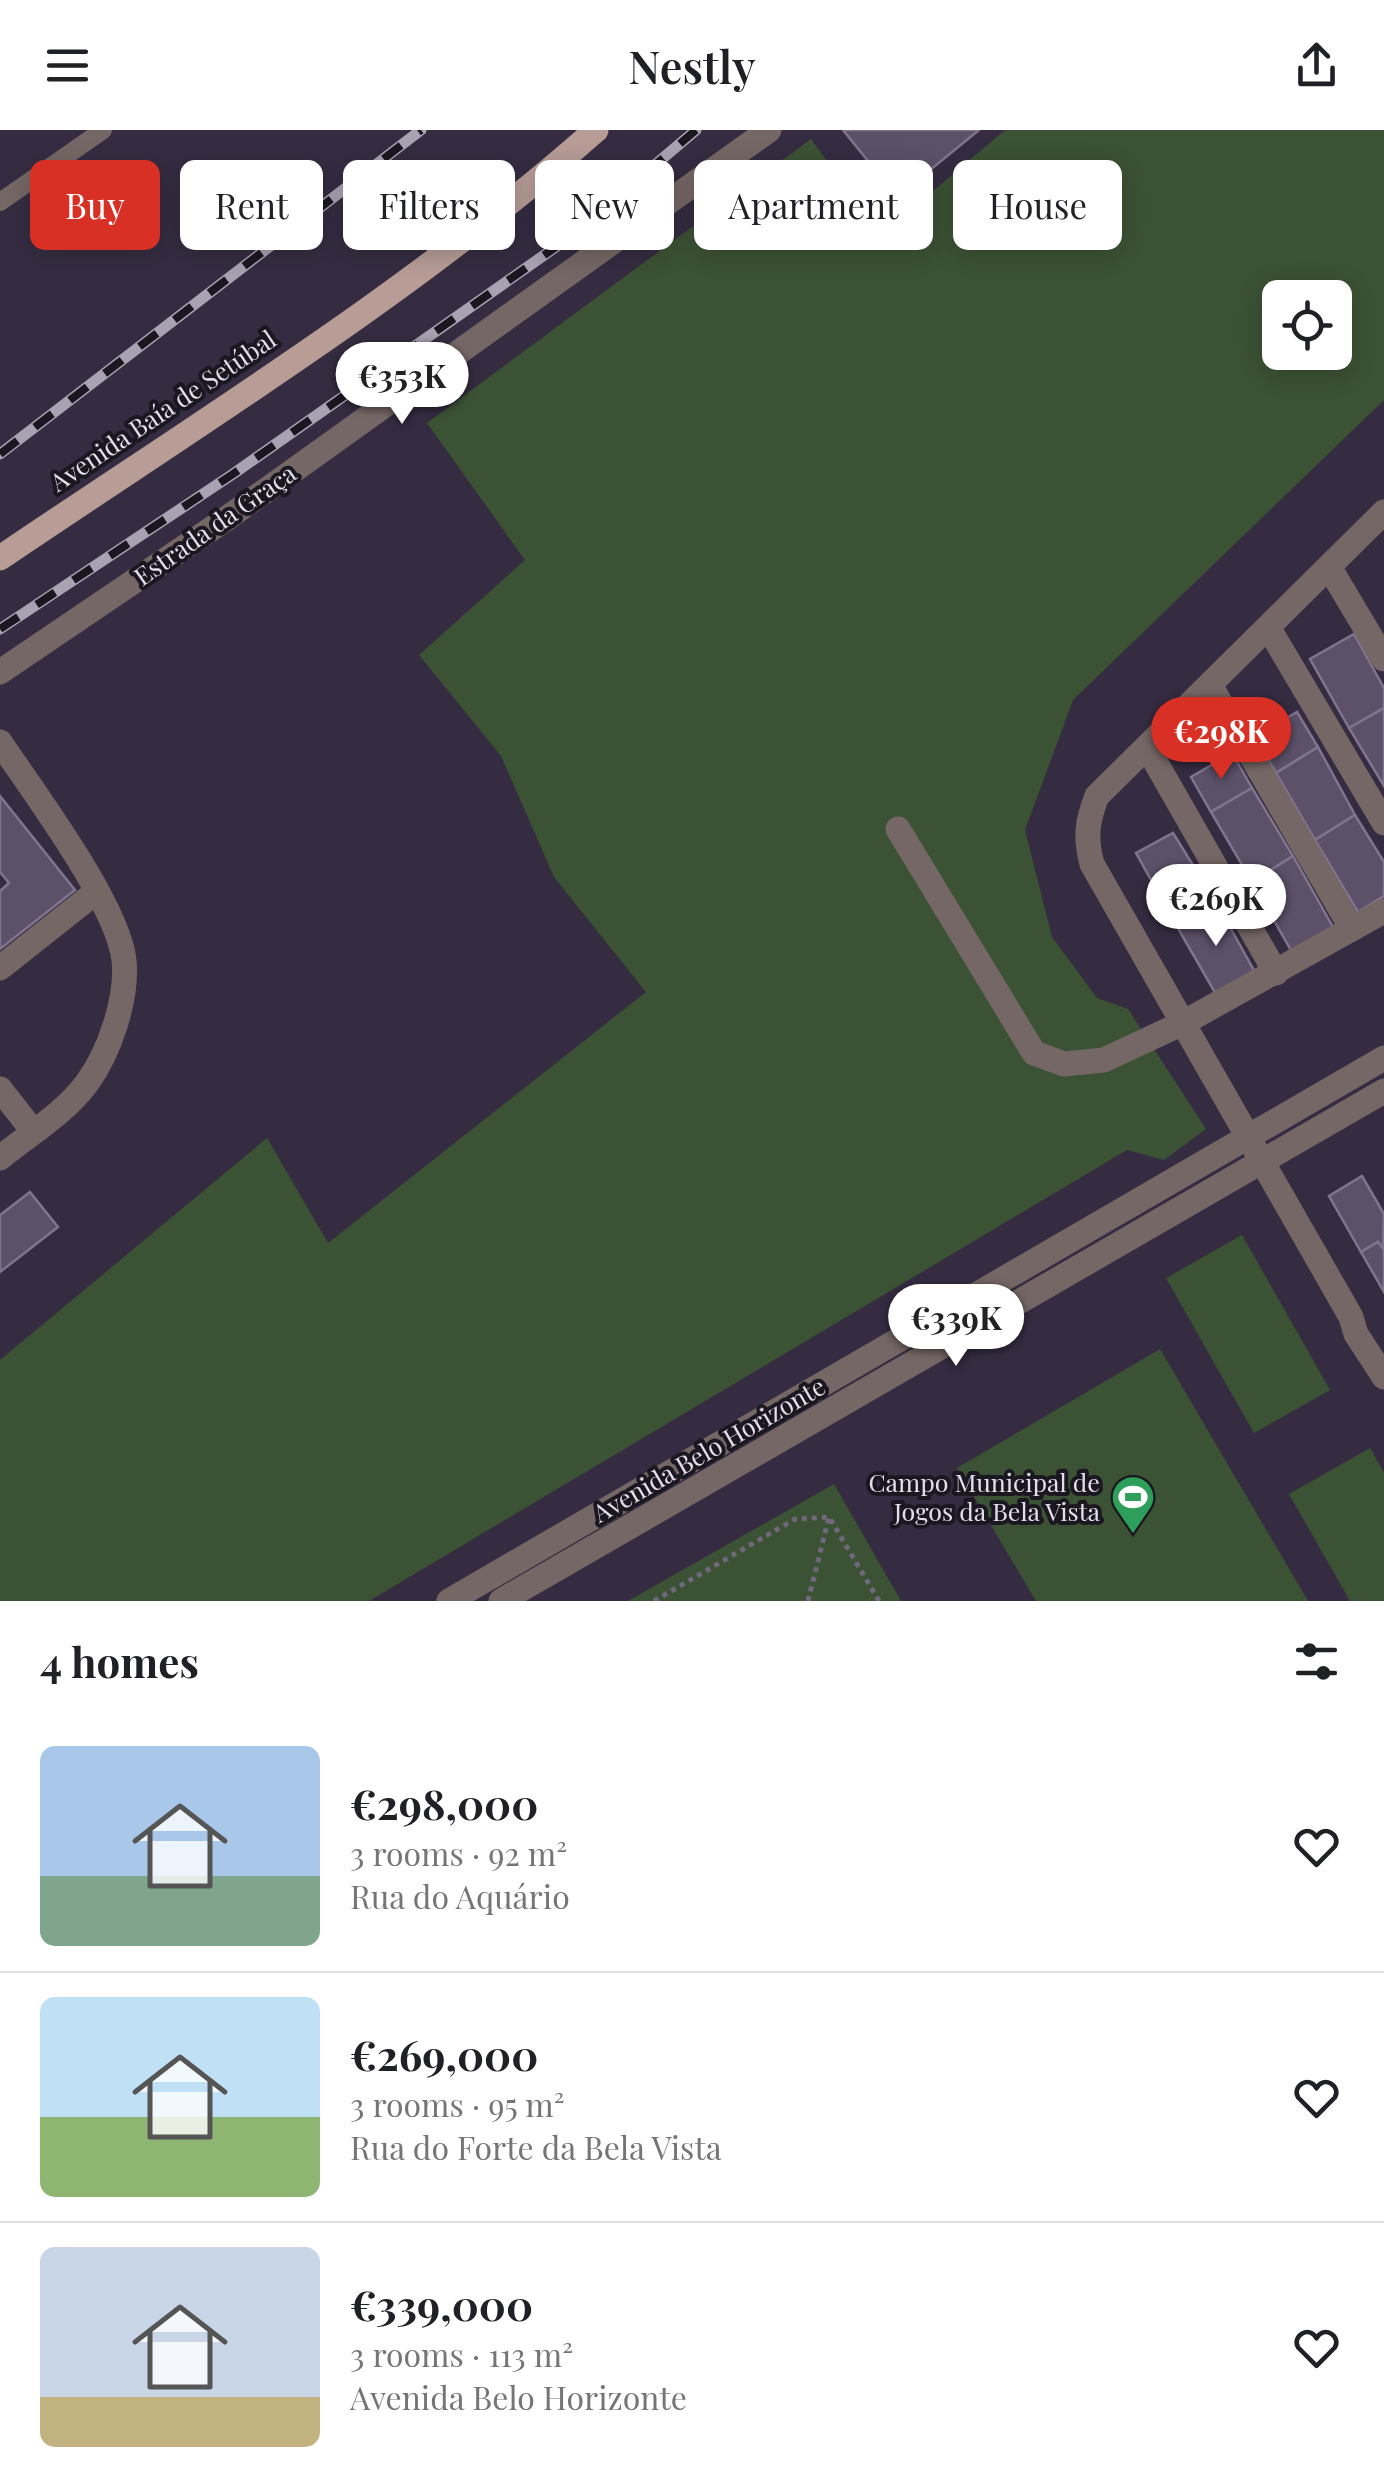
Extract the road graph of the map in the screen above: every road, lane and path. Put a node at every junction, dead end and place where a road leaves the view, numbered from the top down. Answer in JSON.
{"nodes":[{"id":1,"x":103,"y":130,"type":"edge"},
{"id":2,"x":596,"y":130,"type":"edge"},
{"id":3,"x":769,"y":130,"type":"edge"},
{"id":4,"x":0,"y":202,"type":"edge"},
{"id":5,"x":1384,"y":512,"type":"edge"},
{"id":6,"x":0,"y":558,"type":"edge"},
{"id":7,"x":1328,"y":567,"type":"junction"},
{"id":8,"x":1268,"y":627,"type":"junction"},
{"id":9,"x":1384,"y":659,"type":"edge"},
{"id":10,"x":0,"y":672,"type":"edge"},
{"id":11,"x":1210,"y":685,"type":"junction"},
{"id":12,"x":0,"y":742,"type":"edge"},
{"id":13,"x":1147,"y":747,"type":"junction"},
{"id":14,"x":1384,"y":823,"type":"edge"},
{"id":15,"x":898,"y":830,"type":"dead end"},
{"id":16,"x":96,"y":892,"type":"junction"},
{"id":17,"x":1384,"y":910,"type":"edge"},
{"id":18,"x":1352,"y":928,"type":"junction"},
{"id":19,"x":0,"y":968,"type":"edge"},
{"id":20,"x":1276,"y":972,"type":"junction"},
{"id":21,"x":1183,"y":1024,"type":"junction"},
{"id":22,"x":1384,"y":1058,"type":"edge"},
{"id":23,"x":0,"y":1089,"type":"edge"},
{"id":24,"x":1384,"y":1091,"type":"edge"},
{"id":25,"x":33,"y":1131,"type":"junction"},
{"id":26,"x":1249,"y":1137,"type":"junction"},
{"id":27,"x":0,"y":1158,"type":"edge"},
{"id":28,"x":1262,"y":1161,"type":"junction"},
{"id":29,"x":1352,"y":1317,"type":"junction"},
{"id":30,"x":1384,"y":1334,"type":"edge"},
{"id":31,"x":1384,"y":1377,"type":"edge"},
{"id":32,"x":829,"y":1517,"type":"junction"},
{"id":33,"x":449,"y":1601,"type":"edge"},
{"id":34,"x":501,"y":1601,"type":"edge"},
{"id":35,"x":654,"y":1601,"type":"edge"},
{"id":36,"x":808,"y":1601,"type":"edge"},
{"id":37,"x":879,"y":1601,"type":"edge"}],
"edges":[{"from":1,"to":4,"type":"lane"},
{"from":2,"to":6,"type":"main road","name":"Avenida Baía de Setúbal"},
{"from":3,"to":10,"type":"street","name":"Estrada da Graça"},
{"from":5,"to":7,"type":"street"},
{"from":7,"to":8,"type":"street"},
{"from":7,"to":9,"type":"street"},
{"from":8,"to":11,"type":"street"},
{"from":8,"to":14,"type":"street"},
{"from":11,"to":13,"type":"street"},
{"from":11,"to":18,"type":"street"},
{"from":12,"to":16,"type":"street"},
{"from":13,"to":20,"type":"street"},
{"from":13,"to":21,"type":"street"},
{"from":15,"to":21,"type":"street"},
{"from":16,"to":19,"type":"street"},
{"from":16,"to":25,"type":"street"},
{"from":17,"to":18,"type":"street"},
{"from":18,"to":20,"type":"street"},
{"from":20,"to":21,"type":"street"},
{"from":21,"to":26,"type":"street"},
{"from":22,"to":26,"type":"street","name":"Avenida Belo Horizonte"},
{"from":23,"to":25,"type":"street"},
{"from":24,"to":28,"type":"street","name":"Avenida Belo Horizonte"},
{"from":25,"to":27,"type":"street"},
{"from":26,"to":28,"type":"street"},
{"from":26,"to":33,"type":"street","name":"Avenida Belo Horizonte"},
{"from":28,"to":29,"type":"street"},
{"from":28,"to":34,"type":"street","name":"Avenida Belo Horizonte"},
{"from":29,"to":30,"type":"street"},
{"from":29,"to":31,"type":"street"},
{"from":32,"to":35,"type":"path"},
{"from":32,"to":36,"type":"path"},
{"from":32,"to":37,"type":"path"}]}
